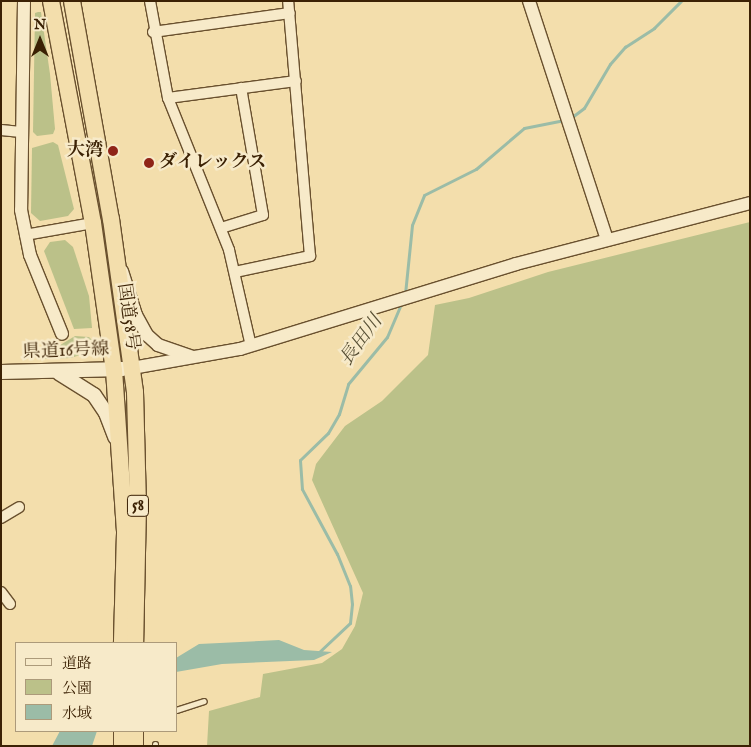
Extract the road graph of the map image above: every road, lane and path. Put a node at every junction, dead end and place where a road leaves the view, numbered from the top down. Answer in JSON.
{"nodes":[{"id":1,"x":24,"y":1,"type":"edge"},
{"id":2,"x":51,"y":1,"type":"edge"},
{"id":3,"x":72,"y":1,"type":"edge"},
{"id":4,"x":150,"y":1,"type":"edge"},
{"id":5,"x":288,"y":1,"type":"edge"},
{"id":6,"x":529,"y":1,"type":"edge"},
{"id":7,"x":290,"y":13,"type":"junction"},
{"id":8,"x":153,"y":32,"type":"junction"},
{"id":9,"x":296,"y":80,"type":"junction"},
{"id":10,"x":241,"y":88,"type":"junction"},
{"id":11,"x":168,"y":98,"type":"junction"},
{"id":12,"x":1,"y":130,"type":"edge"},
{"id":13,"x":21,"y":132,"type":"junction"},
{"id":14,"x":750,"y":203,"type":"edge"},
{"id":15,"x":93,"y":224,"type":"junction"},
{"id":16,"x":221,"y":228,"type":"junction"},
{"id":17,"x":25,"y":235,"type":"junction"},
{"id":18,"x":608,"y":239,"type":"junction"},
{"id":19,"x":118,"y":262,"type":"junction"},
{"id":20,"x":234,"y":272,"type":"junction"},
{"id":21,"x":62,"y":334,"type":"dead end"},
{"id":22,"x":251,"y":346,"type":"junction"},
{"id":23,"x":195,"y":358,"type":"junction"},
{"id":24,"x":132,"y":368,"type":"junction"},
{"id":25,"x":114,"y":370,"type":"junction"},
{"id":26,"x":1,"y":372,"type":"edge"},
{"id":27,"x":58,"y":373,"type":"junction"},
{"id":28,"x":120,"y":451,"type":"junction"},
{"id":29,"x":19,"y":508,"type":"dead end"},
{"id":30,"x":1,"y":518,"type":"edge"},
{"id":31,"x":1,"y":592,"type":"edge"},
{"id":32,"x":10,"y":604,"type":"dead end"},
{"id":33,"x":122,"y":642,"type":"edge"},
{"id":34,"x":135,"y":642,"type":"edge"},
{"id":35,"x":204,"y":701,"type":"dead end"},
{"id":36,"x":178,"y":709,"type":"edge"},
{"id":37,"x":122,"y":732,"type":"edge"},
{"id":38,"x":135,"y":732,"type":"edge"},
{"id":39,"x":122,"y":746,"type":"edge"},
{"id":40,"x":135,"y":746,"type":"edge"}],
"edges":[{"from":1,"to":13,"type":"street"},
{"from":2,"to":15,"type":"highway","name":"国道58号","number":"58"},
{"from":3,"to":19,"type":"highway","name":"国道58号","number":"58"},
{"from":4,"to":8,"type":"street"},
{"from":5,"to":7,"type":"street"},
{"from":6,"to":18,"type":"street"},
{"from":7,"to":8,"type":"street"},
{"from":7,"to":9,"type":"street"},
{"from":8,"to":11,"type":"street"},
{"from":9,"to":10,"type":"street"},
{"from":9,"to":20,"type":"street"},
{"from":10,"to":11,"type":"street"},
{"from":10,"to":16,"type":"street"},
{"from":11,"to":16,"type":"street"},
{"from":12,"to":13,"type":"street"},
{"from":13,"to":17,"type":"street"},
{"from":14,"to":18,"type":"street"},
{"from":15,"to":17,"type":"street"},
{"from":15,"to":25,"type":"highway","name":"国道58号","number":"58"},
{"from":16,"to":20,"type":"street"},
{"from":17,"to":21,"type":"street"},
{"from":18,"to":22,"type":"street"},
{"from":19,"to":23,"type":"street"},
{"from":19,"to":24,"type":"highway","name":"国道58号","number":"58"},
{"from":20,"to":22,"type":"street"},
{"from":22,"to":23,"type":"street"},
{"from":23,"to":24,"type":"street"},
{"from":24,"to":25,"type":"main road","name":"県道16号線"},
{"from":24,"to":34,"type":"highway","name":"国道58号","number":"58"},
{"from":25,"to":27,"type":"main road","name":"県道16号線"},
{"from":25,"to":28,"type":"highway","name":"国道58号","number":"58"},
{"from":26,"to":27,"type":"main road","name":"県道16号線"},
{"from":27,"to":28,"type":"main road"},
{"from":28,"to":33,"type":"highway","name":"国道58号","number":"58"},
{"from":29,"to":30,"type":"street"},
{"from":31,"to":32,"type":"street"},
{"from":35,"to":36,"type":"lane"},
{"from":37,"to":39,"type":"highway"},
{"from":38,"to":40,"type":"highway"}]}
